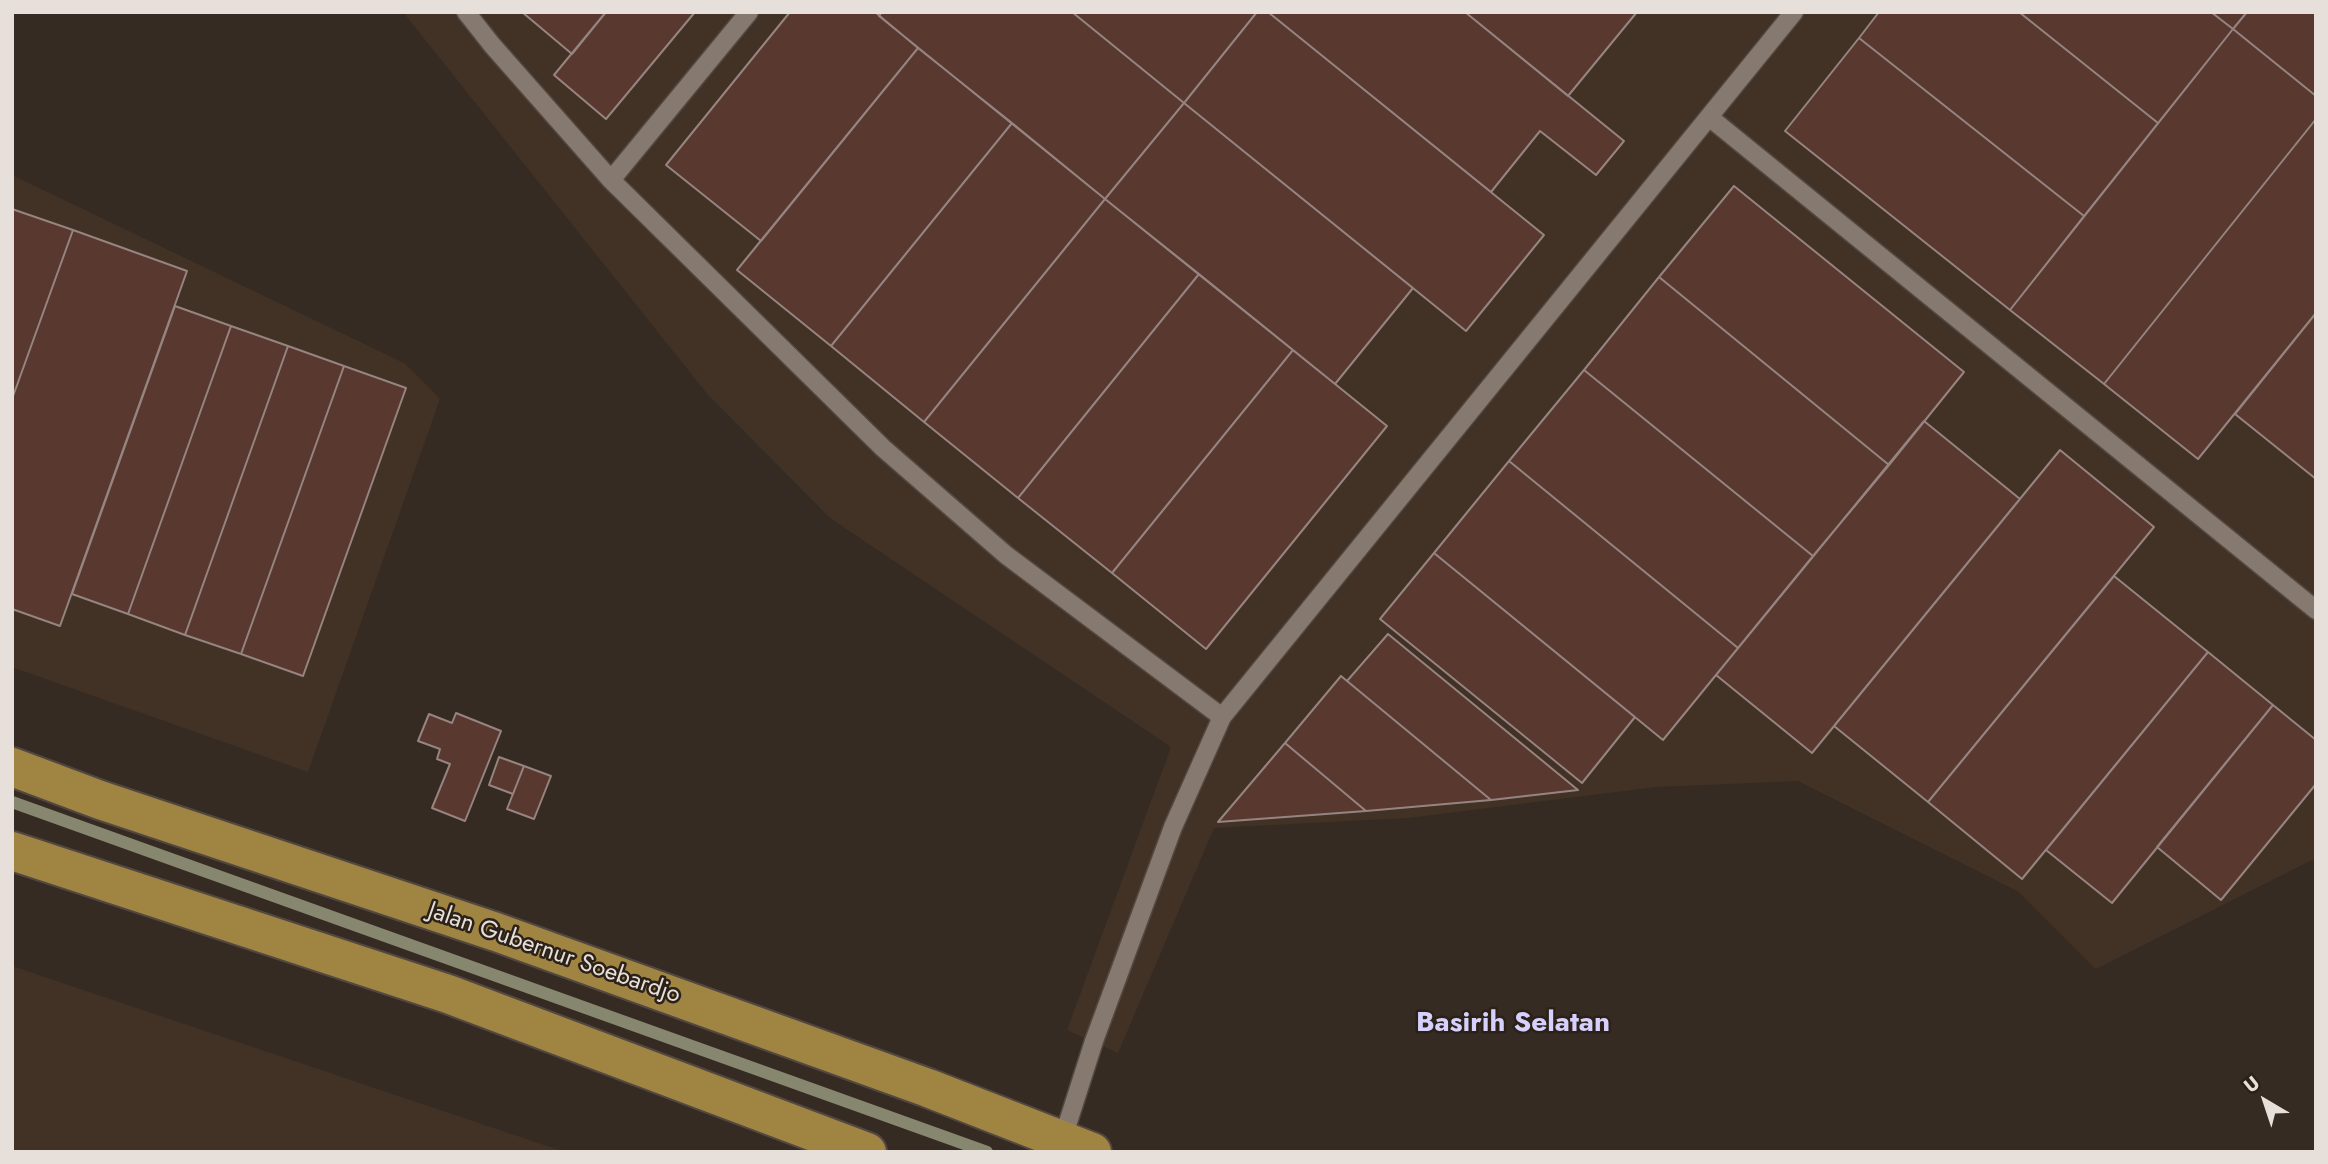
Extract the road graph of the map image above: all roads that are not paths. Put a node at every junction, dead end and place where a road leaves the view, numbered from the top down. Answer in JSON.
{"nodes":[{"id":1,"x":466,"y":12,"type":"edge"},
{"id":2,"x":749,"y":12,"type":"edge"},
{"id":3,"x":1794,"y":12,"type":"edge"},
{"id":4,"x":1709,"y":117,"type":"junction"},
{"id":5,"x":611,"y":180,"type":"junction"},
{"id":6,"x":2316,"y":610,"type":"edge"},
{"id":7,"x":1222,"y":717,"type":"junction"},
{"id":8,"x":12,"y":766,"type":"edge"},
{"id":9,"x":12,"y":851,"type":"edge"},
{"id":10,"x":1077,"y":1146,"type":"edge"},
{"id":11,"x":867,"y":1152,"type":"edge"}],
"edges":[{"from":1,"to":5,"type":"lane"},
{"from":2,"to":5,"type":"lane"},
{"from":3,"to":4,"type":"lane"},
{"from":4,"to":6,"type":"lane"},
{"from":4,"to":7,"type":"lane"},
{"from":5,"to":7,"type":"lane"},
{"from":7,"to":10,"type":"lane"},
{"from":8,"to":10,"type":"highway","name":"Jalan Gubernur Soebardjo"},
{"from":9,"to":11,"type":"highway"}]}
